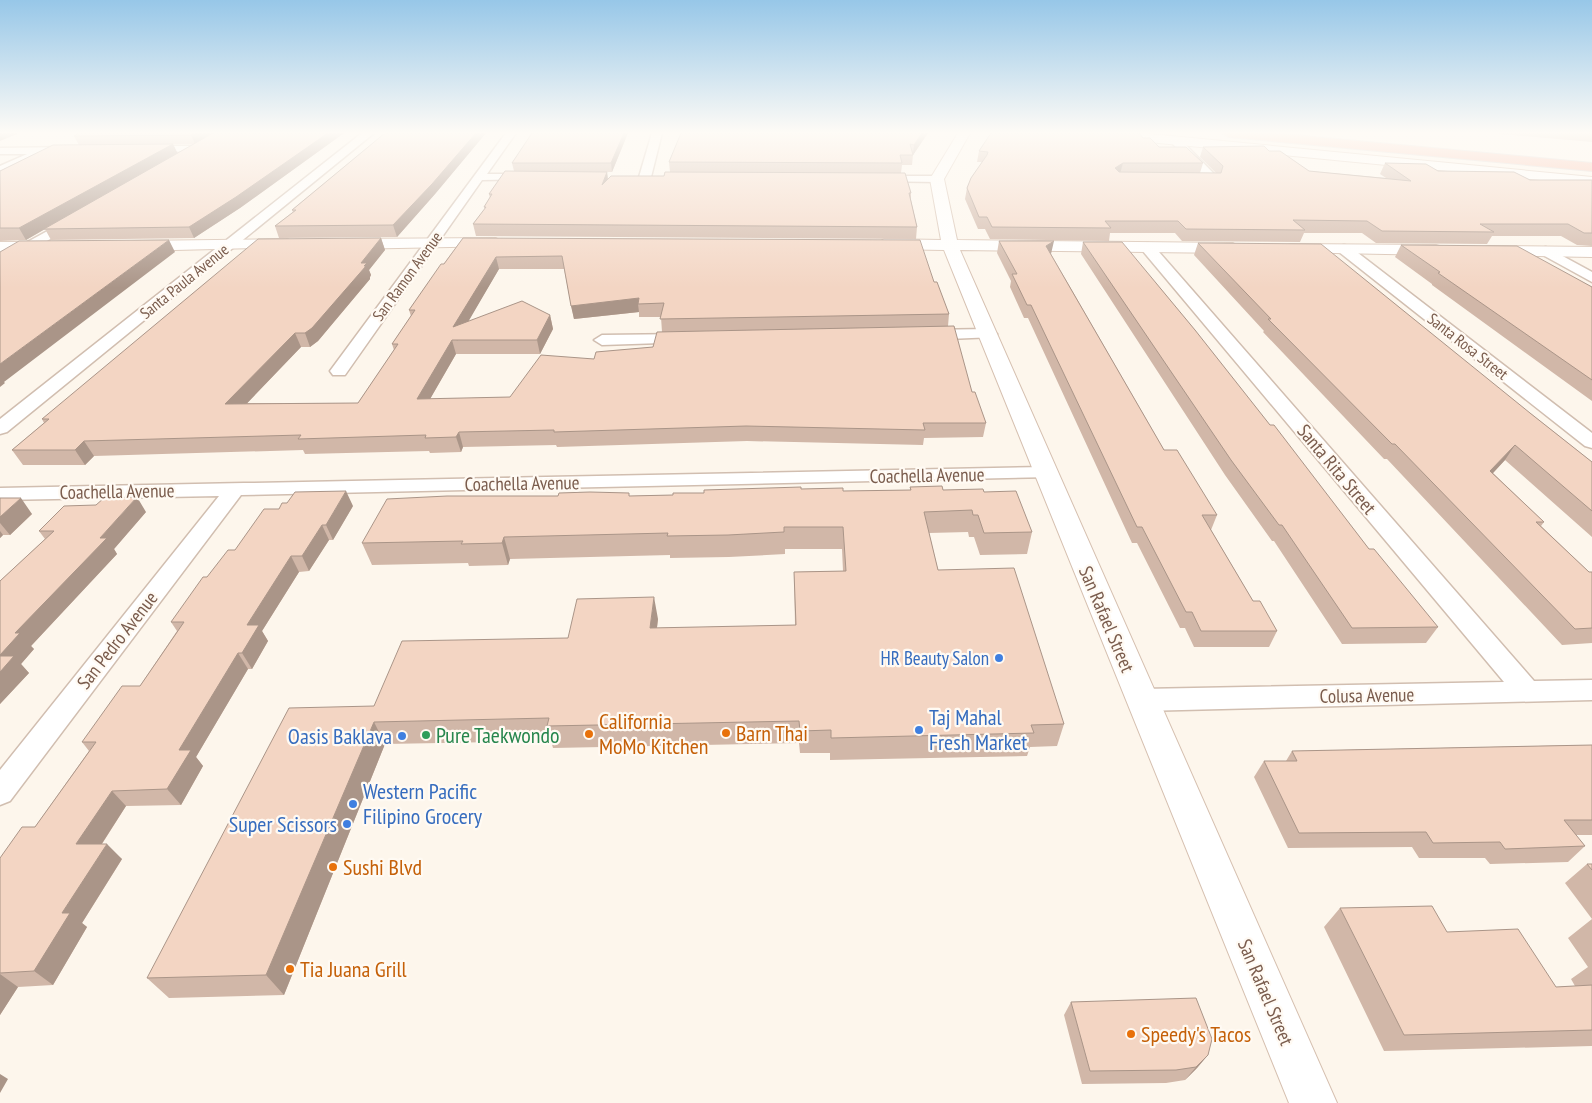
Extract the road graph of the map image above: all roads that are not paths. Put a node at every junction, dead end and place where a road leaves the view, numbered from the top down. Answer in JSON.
{"nodes":[{"id":1,"x":305,"y":184,"type":"edge"},
{"id":2,"x":474,"y":184,"type":"edge"},
{"id":3,"x":937,"y":184,"type":"edge"},
{"id":4,"x":89,"y":212,"type":"edge"},
{"id":5,"x":509,"y":242,"type":"edge"},
{"id":6,"x":431,"y":243,"type":"junction"},
{"id":7,"x":229,"y":244,"type":"junction"},
{"id":8,"x":306,"y":244,"type":"edge"},
{"id":9,"x":326,"y":244,"type":"edge"},
{"id":10,"x":863,"y":244,"type":"edge"},
{"id":11,"x":950,"y":244,"type":"junction"},
{"id":12,"x":66,"y":246,"type":"edge"},
{"id":13,"x":114,"y":246,"type":"edge"},
{"id":14,"x":0,"y":247,"type":"edge"},
{"id":15,"x":28,"y":247,"type":"junction"},
{"id":16,"x":1147,"y":247,"type":"junction"},
{"id":17,"x":1246,"y":248,"type":"edge"},
{"id":18,"x":1275,"y":248,"type":"edge"},
{"id":19,"x":1344,"y":249,"type":"junction"},
{"id":20,"x":1450,"y":250,"type":"edge"},
{"id":21,"x":1469,"y":251,"type":"edge"},
{"id":22,"x":1546,"y":251,"type":"junction"},
{"id":23,"x":1592,"y":252,"type":"edge"},
{"id":24,"x":0,"y":263,"type":"edge"},
{"id":25,"x":1592,"y":278,"type":"edge"},
{"id":26,"x":989,"y":334,"type":"junction"},
{"id":27,"x":910,"y":336,"type":"edge"},
{"id":28,"x":701,"y":339,"type":"edge"},
{"id":29,"x":602,"y":340,"type":"dead end"},
{"id":30,"x":339,"y":371,"type":"dead end"},
{"id":31,"x":0,"y":428,"type":"edge"},
{"id":32,"x":1592,"y":442,"type":"edge"},
{"id":33,"x":1045,"y":473,"type":"junction"},
{"id":34,"x":235,"y":489,"type":"junction"},
{"id":35,"x":0,"y":494,"type":"edge"},
{"id":36,"x":1592,"y":690,"type":"edge"},
{"id":37,"x":1526,"y":691,"type":"junction"},
{"id":38,"x":1142,"y":700,"type":"junction"},
{"id":39,"x":0,"y":792,"type":"edge"},
{"id":40,"x":1313,"y":1103,"type":"edge"}],
"edges":[{"from":1,"to":7,"type":"street","name":"Santa Paula Avenue"},
{"from":2,"to":6,"type":"street","name":"San Ramon Avenue"},
{"from":3,"to":11,"type":"street","name":"San Rafael Street"},
{"from":4,"to":15,"type":"street"},
{"from":5,"to":6,"type":"street"},
{"from":6,"to":9,"type":"street"},
{"from":6,"to":30,"type":"street","name":"San Ramon Avenue"},
{"from":7,"to":8,"type":"street"},
{"from":7,"to":13,"type":"street"},
{"from":7,"to":31,"type":"street","name":"Santa Paula Avenue"},
{"from":10,"to":11,"type":"street"},
{"from":11,"to":16,"type":"street"},
{"from":11,"to":26,"type":"street","name":"San Rafael Street"},
{"from":12,"to":15,"type":"street"},
{"from":14,"to":15,"type":"street"},
{"from":15,"to":24,"type":"street"},
{"from":16,"to":17,"type":"street"},
{"from":16,"to":37,"type":"street","name":"Santa Rita Street"},
{"from":18,"to":19,"type":"street"},
{"from":19,"to":20,"type":"street"},
{"from":19,"to":32,"type":"street","name":"Santa Rosa Street"},
{"from":21,"to":22,"type":"street"},
{"from":22,"to":23,"type":"street"},
{"from":22,"to":25,"type":"street"},
{"from":26,"to":27,"type":"street"},
{"from":26,"to":33,"type":"street","name":"San Rafael Street"},
{"from":28,"to":29,"type":"street"},
{"from":33,"to":34,"type":"street","name":"Coachella Avenue"},
{"from":33,"to":38,"type":"street","name":"San Rafael Street"},
{"from":34,"to":35,"type":"street","name":"Coachella Avenue"},
{"from":34,"to":39,"type":"street","name":"San Pedro Avenue"},
{"from":36,"to":37,"type":"street","name":"Colusa Avenue"},
{"from":37,"to":38,"type":"street","name":"Colusa Avenue"},
{"from":38,"to":40,"type":"street","name":"San Rafael Street"}]}
